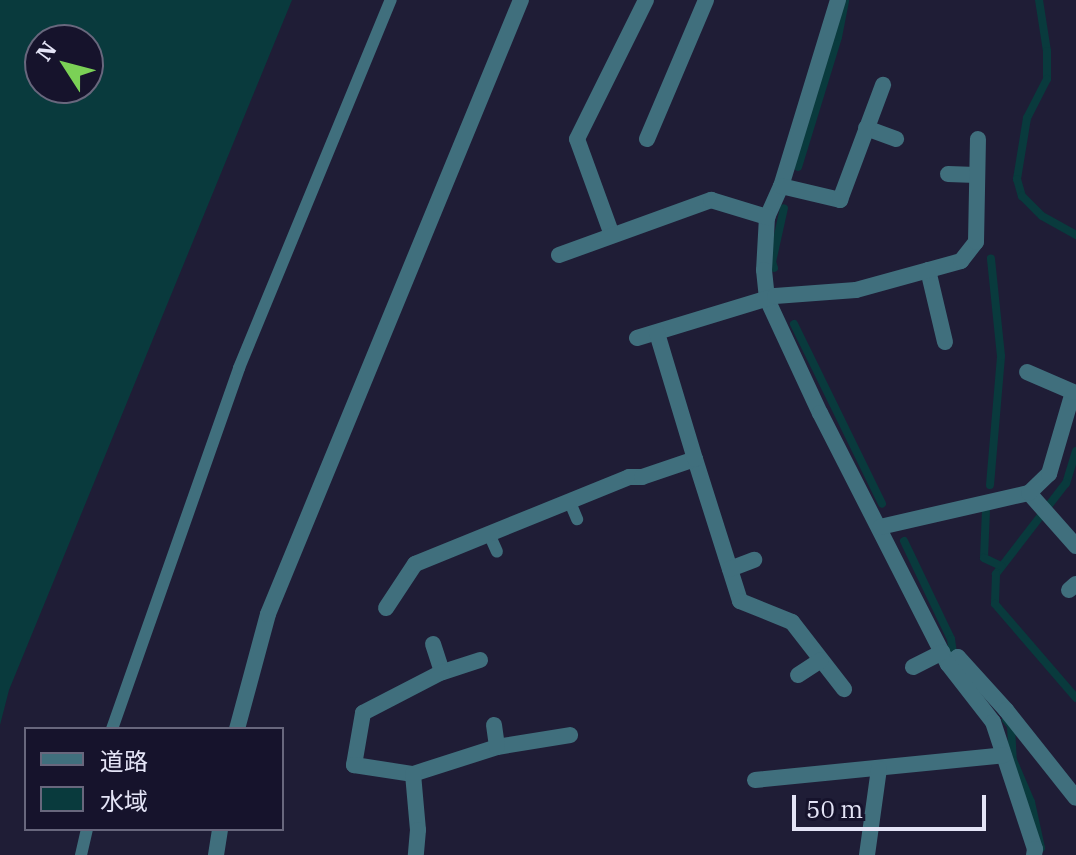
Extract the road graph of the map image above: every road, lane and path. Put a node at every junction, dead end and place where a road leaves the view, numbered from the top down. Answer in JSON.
{"nodes":[{"id":1,"x":391,"y":0,"type":"edge"},
{"id":2,"x":521,"y":0,"type":"edge"},
{"id":3,"x":646,"y":0,"type":"edge"},
{"id":4,"x":706,"y":0,"type":"edge"},
{"id":5,"x":838,"y":0,"type":"edge"},
{"id":6,"x":883,"y":85,"type":"dead end"},
{"id":7,"x":866,"y":128,"type":"junction"},
{"id":8,"x":647,"y":139,"type":"dead end"},
{"id":9,"x":896,"y":139,"type":"dead end"},
{"id":10,"x":978,"y":139,"type":"dead end"},
{"id":11,"x":948,"y":174,"type":"dead end"},
{"id":12,"x":976,"y":175,"type":"junction"},
{"id":13,"x":781,"y":186,"type":"junction"},
{"id":14,"x":767,"y":217,"type":"junction"},
{"id":15,"x":612,"y":235,"type":"junction"},
{"id":16,"x":559,"y":255,"type":"dead end"},
{"id":17,"x":928,"y":270,"type":"junction"},
{"id":18,"x":767,"y":299,"type":"junction"},
{"id":19,"x":657,"y":333,"type":"junction"},
{"id":20,"x":637,"y":338,"type":"dead end"},
{"id":21,"x":945,"y":342,"type":"dead end"},
{"id":22,"x":1027,"y":372,"type":"dead end"},
{"id":23,"x":1074,"y":389,"type":"edge"},
{"id":24,"x":695,"y":459,"type":"junction"},
{"id":25,"x":1029,"y":493,"type":"junction"},
{"id":26,"x":569,"y":500,"type":"junction"},
{"id":27,"x":577,"y":519,"type":"dead end"},
{"id":28,"x":880,"y":527,"type":"junction"},
{"id":29,"x":490,"y":536,"type":"junction"},
{"id":30,"x":1076,"y":546,"type":"edge"},
{"id":31,"x":497,"y":552,"type":"dead end"},
{"id":32,"x":754,"y":560,"type":"dead end"},
{"id":33,"x":730,"y":569,"type":"junction"},
{"id":34,"x":386,"y":608,"type":"dead end"},
{"id":35,"x":433,"y":644,"type":"dead end"},
{"id":36,"x":945,"y":658,"type":"junction"},
{"id":37,"x":480,"y":660,"type":"dead end"},
{"id":38,"x":821,"y":660,"type":"junction"},
{"id":39,"x":913,"y":667,"type":"dead end"},
{"id":40,"x":442,"y":672,"type":"junction"},
{"id":41,"x":798,"y":675,"type":"dead end"},
{"id":42,"x":844,"y":689,"type":"dead end"},
{"id":43,"x":494,"y":725,"type":"dead end"},
{"id":44,"x":113,"y":727,"type":"edge"},
{"id":45,"x":238,"y":727,"type":"edge"},
{"id":46,"x":570,"y":735,"type":"dead end"},
{"id":47,"x":497,"y":747,"type":"junction"},
{"id":48,"x":1004,"y":755,"type":"junction"},
{"id":49,"x":879,"y":769,"type":"junction"},
{"id":50,"x":413,"y":774,"type":"junction"},
{"id":51,"x":755,"y":780,"type":"dead end"},
{"id":52,"x":1076,"y":798,"type":"edge"},
{"id":53,"x":87,"y":831,"type":"edge"},
{"id":54,"x":220,"y":831,"type":"edge"},
{"id":55,"x":81,"y":855,"type":"edge"},
{"id":56,"x":216,"y":855,"type":"edge"},
{"id":57,"x":416,"y":855,"type":"edge"},
{"id":58,"x":867,"y":855,"type":"edge"},
{"id":59,"x":1034,"y":855,"type":"edge"}],
"edges":[{"from":1,"to":44,"type":"lane"},
{"from":2,"to":45,"type":"street"},
{"from":3,"to":15,"type":"street"},
{"from":4,"to":8,"type":"street"},
{"from":5,"to":13,"type":"street"},
{"from":6,"to":7,"type":"street"},
{"from":7,"to":9,"type":"street"},
{"from":7,"to":13,"type":"street"},
{"from":10,"to":12,"type":"street"},
{"from":11,"to":12,"type":"street"},
{"from":12,"to":17,"type":"street"},
{"from":13,"to":14,"type":"street"},
{"from":14,"to":15,"type":"street"},
{"from":14,"to":18,"type":"street"},
{"from":15,"to":16,"type":"street"},
{"from":17,"to":18,"type":"street"},
{"from":17,"to":21,"type":"street"},
{"from":18,"to":19,"type":"street"},
{"from":18,"to":28,"type":"street"},
{"from":19,"to":20,"type":"street"},
{"from":19,"to":24,"type":"street"},
{"from":22,"to":23,"type":"street"},
{"from":23,"to":25,"type":"street"},
{"from":24,"to":26,"type":"street"},
{"from":24,"to":33,"type":"street"},
{"from":25,"to":28,"type":"street"},
{"from":25,"to":30,"type":"street"},
{"from":26,"to":27,"type":"lane"},
{"from":26,"to":29,"type":"street"},
{"from":28,"to":36,"type":"street"},
{"from":29,"to":31,"type":"lane"},
{"from":29,"to":34,"type":"street"},
{"from":32,"to":33,"type":"street"},
{"from":33,"to":38,"type":"street"},
{"from":35,"to":40,"type":"street"},
{"from":36,"to":39,"type":"street"},
{"from":36,"to":48,"type":"street"},
{"from":36,"to":52,"type":"street"},
{"from":37,"to":40,"type":"street"},
{"from":38,"to":41,"type":"street"},
{"from":38,"to":42,"type":"street"},
{"from":40,"to":50,"type":"street"},
{"from":43,"to":47,"type":"street"},
{"from":46,"to":47,"type":"street"},
{"from":47,"to":50,"type":"street"},
{"from":48,"to":49,"type":"street"},
{"from":48,"to":59,"type":"street"},
{"from":49,"to":51,"type":"street"},
{"from":49,"to":58,"type":"street"},
{"from":50,"to":57,"type":"street"},
{"from":53,"to":55,"type":"lane"},
{"from":54,"to":56,"type":"street"}]}
